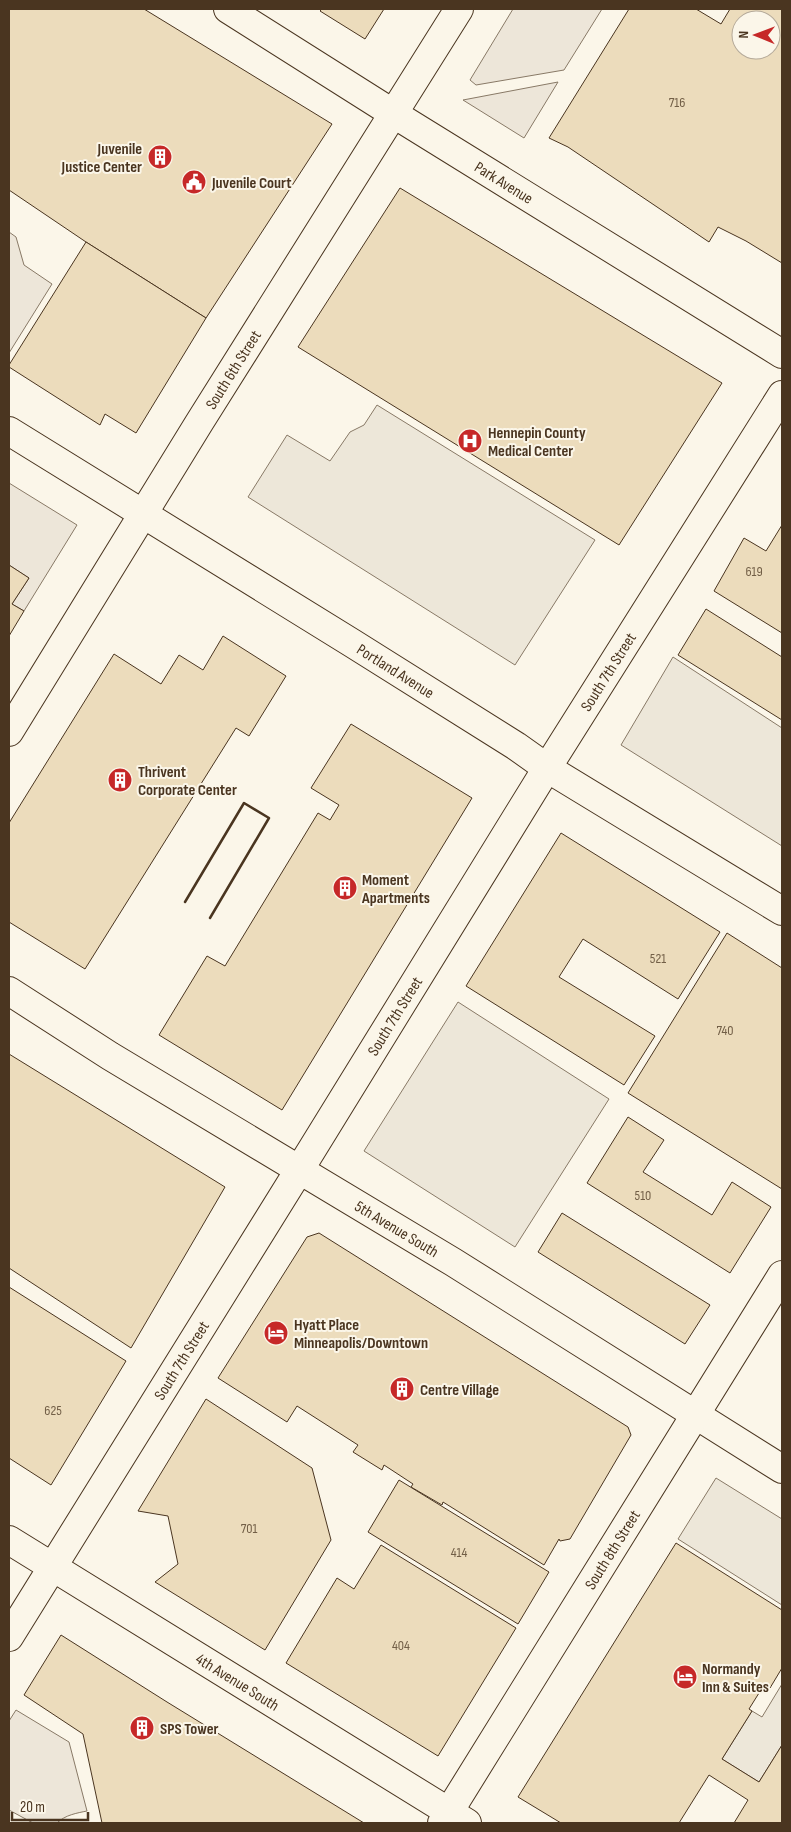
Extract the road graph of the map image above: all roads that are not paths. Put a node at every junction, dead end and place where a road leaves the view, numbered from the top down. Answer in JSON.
{"nodes":[{"id":1,"x":228,"y":9,"type":"edge"},
{"id":2,"x":459,"y":9,"type":"edge"},
{"id":3,"x":394,"y":114,"type":"junction"},
{"id":4,"x":782,"y":354,"type":"edge"},
{"id":5,"x":782,"y":395,"type":"edge"},
{"id":6,"x":9,"y":431,"type":"edge"},
{"id":7,"x":143,"y":514,"type":"junction"},
{"id":8,"x":9,"y":732,"type":"edge"},
{"id":9,"x":547,"y":768,"type":"junction"},
{"id":10,"x":782,"y":911,"type":"edge"},
{"id":11,"x":9,"y":992,"type":"edge"},
{"id":12,"x":299,"y":1170,"type":"junction"},
{"id":13,"x":782,"y":1275,"type":"edge"},
{"id":14,"x":694,"y":1415,"type":"junction"},
{"id":15,"x":782,"y":1469,"type":"edge"},
{"id":16,"x":9,"y":1540,"type":"edge"},
{"id":17,"x":53,"y":1567,"type":"junction"},
{"id":18,"x":9,"y":1637,"type":"edge"},
{"id":19,"x":452,"y":1819,"type":"edge"}],
"edges":[{"from":1,"to":3,"type":"main road","name":"Park Avenue"},
{"from":2,"to":3,"type":"main road","name":"South 6th Street"},
{"from":3,"to":4,"type":"main road","name":"Park Avenue"},
{"from":3,"to":7,"type":"main road","name":"South 6th Street"},
{"from":5,"to":9,"type":"main road","name":"South 7th Street"},
{"from":6,"to":7,"type":"main road","name":"Portland Avenue"},
{"from":7,"to":8,"type":"main road","name":"South 6th Street"},
{"from":7,"to":9,"type":"main road","name":"Portland Avenue"},
{"from":9,"to":10,"type":"main road","name":"Portland Avenue"},
{"from":9,"to":12,"type":"main road","name":"South 7th Street"},
{"from":11,"to":12,"type":"main road","name":"5th Avenue South"},
{"from":12,"to":14,"type":"main road","name":"5th Avenue South"},
{"from":12,"to":17,"type":"main road","name":"South 7th Street"},
{"from":13,"to":14,"type":"main road","name":"South 8th Street"},
{"from":14,"to":15,"type":"main road","name":"5th Avenue South"},
{"from":14,"to":19,"type":"main road","name":"South 8th Street"},
{"from":16,"to":17,"type":"main road","name":"4th Avenue South"},
{"from":17,"to":18,"type":"main road","name":"South 7th Street"},
{"from":17,"to":19,"type":"main road","name":"4th Avenue South"}]}
